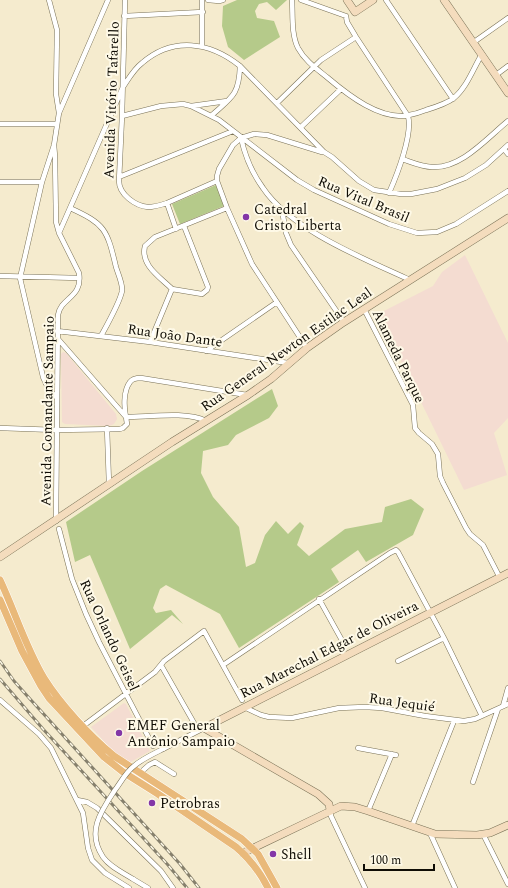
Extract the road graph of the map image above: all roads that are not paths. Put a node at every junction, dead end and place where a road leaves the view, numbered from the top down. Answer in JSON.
{"nodes":[{"id":1,"x":49,"y":0,"type":"edge"},
{"id":2,"x":108,"y":0,"type":"edge"},
{"id":3,"x":125,"y":0,"type":"edge"},
{"id":4,"x":202,"y":0,"type":"edge"},
{"id":5,"x":208,"y":0,"type":"edge"},
{"id":6,"x":222,"y":0,"type":"edge"},
{"id":7,"x":292,"y":0,"type":"edge"},
{"id":8,"x":301,"y":0,"type":"edge"},
{"id":9,"x":347,"y":0,"type":"edge"},
{"id":10,"x":373,"y":0,"type":"edge"},
{"id":11,"x":386,"y":0,"type":"edge"},
{"id":12,"x":444,"y":0,"type":"edge"},
{"id":13,"x":203,"y":12,"type":"junction"},
{"id":14,"x":356,"y":12,"type":"junction"},
{"id":15,"x":124,"y":16,"type":"junction"},
{"id":16,"x":346,"y":16,"type":"junction"},
{"id":17,"x":508,"y":18,"type":"edge"},
{"id":18,"x":356,"y":37,"type":"junction"},
{"id":19,"x":474,"y":42,"type":"junction"},
{"id":20,"x":202,"y":46,"type":"junction"},
{"id":21,"x":482,"y":54,"type":"junction"},
{"id":22,"x":240,"y":66,"type":"junction"},
{"id":23,"x":314,"y":66,"type":"junction"},
{"id":24,"x":508,"y":66,"type":"edge"},
{"id":25,"x":496,"y":75,"type":"junction"},
{"id":26,"x":123,"y":87,"type":"junction"},
{"id":27,"x":341,"y":89,"type":"junction"},
{"id":28,"x":508,"y":93,"type":"edge"},
{"id":29,"x":453,"y":99,"type":"junction"},
{"id":30,"x":227,"y":101,"type":"junction"},
{"id":31,"x":277,"y":103,"type":"junction"},
{"id":32,"x":191,"y":106,"type":"junction"},
{"id":33,"x":59,"y":112,"type":"junction"},
{"id":34,"x":212,"y":115,"type":"junction"},
{"id":35,"x":122,"y":116,"type":"junction"},
{"id":36,"x":408,"y":116,"type":"junction"},
{"id":37,"x":508,"y":121,"type":"edge"},
{"id":38,"x":0,"y":124,"type":"edge"},
{"id":39,"x":56,"y":124,"type":"junction"},
{"id":40,"x":301,"y":127,"type":"junction"},
{"id":41,"x":233,"y":131,"type":"junction"},
{"id":42,"x":241,"y":138,"type":"junction"},
{"id":43,"x":54,"y":145,"type":"junction"},
{"id":44,"x":506,"y":147,"type":"edge"},
{"id":45,"x":324,"y":152,"type":"junction"},
{"id":46,"x":508,"y":154,"type":"edge"},
{"id":47,"x":402,"y":159,"type":"junction"},
{"id":48,"x":119,"y":177,"type":"junction"},
{"id":49,"x":217,"y":181,"type":"junction"},
{"id":50,"x":0,"y":182,"type":"edge"},
{"id":51,"x":42,"y":182,"type":"junction"},
{"id":52,"x":508,"y":191,"type":"edge"},
{"id":53,"x":389,"y":192,"type":"junction"},
{"id":54,"x":167,"y":203,"type":"junction"},
{"id":55,"x":70,"y":208,"type":"junction"},
{"id":56,"x":227,"y":208,"type":"junction"},
{"id":57,"x":282,"y":209,"type":"junction"},
{"id":58,"x":508,"y":218,"type":"edge"},
{"id":59,"x":184,"y":226,"type":"junction"},
{"id":60,"x":176,"y":229,"type":"junction"},
{"id":61,"x":59,"y":233,"type":"junction"},
{"id":62,"x":0,"y":276,"type":"edge"},
{"id":63,"x":20,"y":278,"type":"junction"},
{"id":64,"x":79,"y":278,"type":"junction"},
{"id":65,"x":410,"y":280,"type":"junction"},
{"id":66,"x":172,"y":289,"type":"junction"},
{"id":67,"x":277,"y":302,"type":"junction"},
{"id":68,"x":364,"y":309,"type":"junction"},
{"id":69,"x":344,"y":322,"type":"junction"},
{"id":70,"x":57,"y":331,"type":"junction"},
{"id":71,"x":101,"y":336,"type":"junction"},
{"id":72,"x":58,"y":339,"type":"junction"},
{"id":73,"x":150,"y":342,"type":"junction"},
{"id":74,"x":307,"y":348,"type":"junction"},
{"id":75,"x":206,"y":351,"type":"junction"},
{"id":76,"x":288,"y":363,"type":"junction"},
{"id":77,"x":248,"y":395,"type":"junction"},
{"id":78,"x":56,"y":397,"type":"junction"},
{"id":79,"x":126,"y":417,"type":"junction"},
{"id":80,"x":206,"y":421,"type":"junction"},
{"id":81,"x":0,"y":428,"type":"edge"},
{"id":82,"x":107,"y":428,"type":"junction"},
{"id":83,"x":56,"y":430,"type":"junction"},
{"id":84,"x":110,"y":484,"type":"junction"},
{"id":85,"x":56,"y":521,"type":"junction"},
{"id":86,"x":59,"y":529,"type":"dead end"},
{"id":87,"x":0,"y":557,"type":"edge"},
{"id":88,"x":508,"y":573,"type":"edge"},
{"id":89,"x":500,"y":578,"type":"junction"},
{"id":90,"x":0,"y":580,"type":"edge"},
{"id":91,"x":320,"y":599,"type":"junction"},
{"id":92,"x":0,"y":600,"type":"edge"},
{"id":93,"x":430,"y":613,"type":"junction"},
{"id":94,"x":444,"y":638,"type":"junction"},
{"id":95,"x":344,"y":644,"type":"dead end"},
{"id":96,"x":398,"y":661,"type":"dead end"},
{"id":97,"x":161,"y":664,"type":"junction"},
{"id":98,"x":223,"y":665,"type":"junction"},
{"id":99,"x":508,"y":688,"type":"edge"},
{"id":100,"x":126,"y":694,"type":"junction"},
{"id":101,"x":0,"y":700,"type":"edge"},
{"id":102,"x":242,"y":700,"type":"dead end"},
{"id":103,"x":508,"y":704,"type":"edge"},
{"id":104,"x":244,"y":707,"type":"junction"},
{"id":105,"x":500,"y":708,"type":"junction"},
{"id":106,"x":482,"y":716,"type":"junction"},
{"id":107,"x":454,"y":721,"type":"junction"},
{"id":108,"x":194,"y":724,"type":"dead end"},
{"id":109,"x":83,"y":726,"type":"junction"},
{"id":110,"x":204,"y":728,"type":"junction"},
{"id":111,"x":153,"y":746,"type":"dead end"},
{"id":112,"x":358,"y":748,"type":"dead end"},
{"id":113,"x":140,"y":773,"type":"junction"},
{"id":114,"x":174,"y":774,"type":"dead end"},
{"id":115,"x":474,"y":782,"type":"dead end"},
{"id":116,"x":77,"y":800,"type":"junction"},
{"id":117,"x":330,"y":810,"type":"junction"},
{"id":118,"x":368,"y":811,"type":"junction"},
{"id":119,"x":508,"y":825,"type":"edge"},
{"id":120,"x":412,"y":826,"type":"junction"},
{"id":121,"x":430,"y":833,"type":"junction"},
{"id":122,"x":483,"y":834,"type":"junction"},
{"id":123,"x":253,"y":848,"type":"junction"},
{"id":124,"x":243,"y":853,"type":"junction"},
{"id":125,"x":508,"y":884,"type":"edge"},
{"id":126,"x":129,"y":888,"type":"edge"},
{"id":127,"x":148,"y":888,"type":"edge"},
{"id":128,"x":173,"y":888,"type":"edge"},
{"id":129,"x":268,"y":888,"type":"edge"},
{"id":130,"x":277,"y":888,"type":"edge"},
{"id":131,"x":365,"y":888,"type":"edge"},
{"id":132,"x":455,"y":888,"type":"edge"}],
"edges":[{"from":1,"to":33,"type":"street"},
{"from":2,"to":33,"type":"street"},
{"from":3,"to":15,"type":"street","name":"Avenida Vitório Tafarello"},
{"from":4,"to":13,"type":"street"},
{"from":5,"to":6,"type":"street"},
{"from":7,"to":23,"type":"street"},
{"from":8,"to":16,"type":"street"},
{"from":9,"to":14,"type":"street"},
{"from":10,"to":14,"type":"street"},
{"from":11,"to":29,"type":"street"},
{"from":12,"to":19,"type":"street"},
{"from":13,"to":15,"type":"street"},
{"from":13,"to":20,"type":"street"},
{"from":14,"to":16,"type":"street"},
{"from":15,"to":26,"type":"street","name":"Avenida Vitório Tafarello"},
{"from":16,"to":18,"type":"street"},
{"from":17,"to":19,"type":"street"},
{"from":18,"to":23,"type":"street"},
{"from":18,"to":36,"type":"street"},
{"from":19,"to":21,"type":"street"},
{"from":20,"to":22,"type":"street"},
{"from":20,"to":26,"type":"street"},
{"from":21,"to":25,"type":"street"},
{"from":21,"to":29,"type":"street"},
{"from":22,"to":30,"type":"street"},
{"from":22,"to":31,"type":"street"},
{"from":23,"to":27,"type":"street"},
{"from":23,"to":31,"type":"street"},
{"from":24,"to":25,"type":"street"},
{"from":25,"to":28,"type":"street"},
{"from":26,"to":35,"type":"street","name":"Avenida Vitório Tafarello"},
{"from":26,"to":55,"type":"street"},
{"from":27,"to":36,"type":"street"},
{"from":27,"to":40,"type":"street"},
{"from":29,"to":36,"type":"street"},
{"from":30,"to":32,"type":"street"},
{"from":30,"to":34,"type":"street"},
{"from":31,"to":40,"type":"street"},
{"from":32,"to":34,"type":"street","name":"Rua Vital Brasil"},
{"from":32,"to":35,"type":"street"},
{"from":33,"to":39,"type":"street"},
{"from":34,"to":41,"type":"street","name":"Rua Vital Brasil"},
{"from":35,"to":48,"type":"street","name":"Avenida Vitório Tafarello"},
{"from":36,"to":47,"type":"street"},
{"from":37,"to":47,"type":"street"},
{"from":38,"to":39,"type":"street"},
{"from":39,"to":43,"type":"street"},
{"from":40,"to":45,"type":"street"},
{"from":41,"to":42,"type":"street","name":"Rua Vital Brasil"},
{"from":41,"to":48,"type":"street"},
{"from":42,"to":45,"type":"street"},
{"from":42,"to":49,"type":"street"},
{"from":42,"to":52,"type":"street","name":"Rua Vital Brasil"},
{"from":42,"to":57,"type":"street"},
{"from":43,"to":51,"type":"street"},
{"from":43,"to":61,"type":"street"},
{"from":44,"to":46,"type":"street"},
{"from":44,"to":53,"type":"street"},
{"from":45,"to":53,"type":"street"},
{"from":47,"to":53,"type":"street"},
{"from":48,"to":54,"type":"street","name":"Avenida Vitório Tafarello"},
{"from":49,"to":54,"type":"street","name":"Avenida Vitório Tafarello"},
{"from":49,"to":56,"type":"street"},
{"from":50,"to":51,"type":"street"},
{"from":51,"to":63,"type":"street"},
{"from":54,"to":60,"type":"street"},
{"from":55,"to":61,"type":"street"},
{"from":55,"to":71,"type":"street"},
{"from":56,"to":59,"type":"street"},
{"from":56,"to":67,"type":"street"},
{"from":57,"to":65,"type":"street"},
{"from":57,"to":69,"type":"street"},
{"from":58,"to":65,"type":"street","name":"Rua General Newton Estilac Leal"},
{"from":59,"to":60,"type":"street"},
{"from":59,"to":66,"type":"street"},
{"from":60,"to":66,"type":"street"},
{"from":61,"to":64,"type":"street"},
{"from":62,"to":63,"type":"street"},
{"from":63,"to":64,"type":"street"},
{"from":63,"to":78,"type":"street"},
{"from":64,"to":70,"type":"street","name":"Avenida Comandante Sampaio"},
{"from":65,"to":68,"type":"street","name":"Rua General Newton Estilac Leal"},
{"from":66,"to":73,"type":"street"},
{"from":67,"to":74,"type":"street"},
{"from":67,"to":75,"type":"street"},
{"from":68,"to":69,"type":"street","name":"Rua General Newton Estilac Leal"},
{"from":68,"to":89,"type":"street","name":"Alameda Parque"},
{"from":69,"to":74,"type":"street","name":"Rua General Newton Estilac Leal"},
{"from":70,"to":71,"type":"street","name":"Rua João Dante"},
{"from":70,"to":72,"type":"street","name":"Avenida Comandante Sampaio"},
{"from":71,"to":73,"type":"street","name":"Rua João Dante"},
{"from":72,"to":78,"type":"street","name":"Avenida Comandante Sampaio"},
{"from":72,"to":79,"type":"street"},
{"from":73,"to":75,"type":"street","name":"Rua João Dante"},
{"from":74,"to":76,"type":"street","name":"Rua General Newton Estilac Leal"},
{"from":75,"to":76,"type":"street","name":"Rua João Dante"},
{"from":76,"to":77,"type":"street","name":"Rua General Newton Estilac Leal"},
{"from":77,"to":79,"type":"street"},
{"from":77,"to":80,"type":"street","name":"Rua General Newton Estilac Leal"},
{"from":78,"to":83,"type":"street","name":"Avenida Comandante Sampaio"},
{"from":79,"to":80,"type":"street"},
{"from":79,"to":82,"type":"street"},
{"from":80,"to":84,"type":"street","name":"Rua General Newton Estilac Leal"},
{"from":81,"to":83,"type":"street"},
{"from":82,"to":83,"type":"street"},
{"from":82,"to":84,"type":"street"},
{"from":83,"to":85,"type":"street","name":"Avenida Comandante Sampaio"},
{"from":84,"to":85,"type":"street","name":"Rua General Newton Estilac Leal"},
{"from":85,"to":87,"type":"street","name":"Rua General Newton Estilac Leal"},
{"from":86,"to":100,"type":"street","name":"Rua Orlando Geisel"},
{"from":88,"to":89,"type":"street","name":"Rua Marechal Edgar de Oliveira"},
{"from":89,"to":93,"type":"street","name":"Rua Marechal Edgar de Oliveira"},
{"from":90,"to":109,"type":"main road"},
{"from":91,"to":93,"type":"street"},
{"from":91,"to":95,"type":"street"},
{"from":91,"to":98,"type":"street"},
{"from":92,"to":124,"type":"main road"},
{"from":93,"to":94,"type":"street"},
{"from":93,"to":104,"type":"street","name":"Rua Marechal Edgar de Oliveira"},
{"from":94,"to":96,"type":"street"},
{"from":94,"to":106,"type":"street"},
{"from":97,"to":98,"type":"street"},
{"from":97,"to":100,"type":"street"},
{"from":97,"to":108,"type":"street"},
{"from":98,"to":102,"type":"street"},
{"from":99,"to":105,"type":"street"},
{"from":100,"to":109,"type":"street"},
{"from":100,"to":111,"type":"street","name":"Rua Orlando Geisel"},
{"from":101,"to":116,"type":"street"},
{"from":103,"to":105,"type":"street","name":"Rua Jequié"},
{"from":104,"to":107,"type":"street","name":"Rua Jequié"},
{"from":104,"to":110,"type":"street","name":"Rua Marechal Edgar de Oliveira"},
{"from":105,"to":106,"type":"street","name":"Rua Jequié"},
{"from":105,"to":115,"type":"street"},
{"from":106,"to":107,"type":"street","name":"Rua Jequié"},
{"from":107,"to":120,"type":"street"},
{"from":109,"to":113,"type":"main road"},
{"from":110,"to":117,"type":"street"},
{"from":110,"to":127,"type":"street","name":"Rua Marechal Edgar de Oliveira","bridge":true},
{"from":112,"to":118,"type":"street"},
{"from":113,"to":114,"type":"street"},
{"from":113,"to":123,"type":"main road"},
{"from":116,"to":126,"type":"street"},
{"from":116,"to":128,"type":"street"},
{"from":117,"to":118,"type":"street"},
{"from":117,"to":123,"type":"street"},
{"from":117,"to":131,"type":"street"},
{"from":118,"to":120,"type":"street"},
{"from":119,"to":122,"type":"street"},
{"from":120,"to":121,"type":"street"},
{"from":121,"to":122,"type":"street"},
{"from":121,"to":132,"type":"street"},
{"from":122,"to":125,"type":"street"},
{"from":123,"to":124,"type":"street"},
{"from":123,"to":130,"type":"main road"},
{"from":124,"to":129,"type":"main road"}]}
